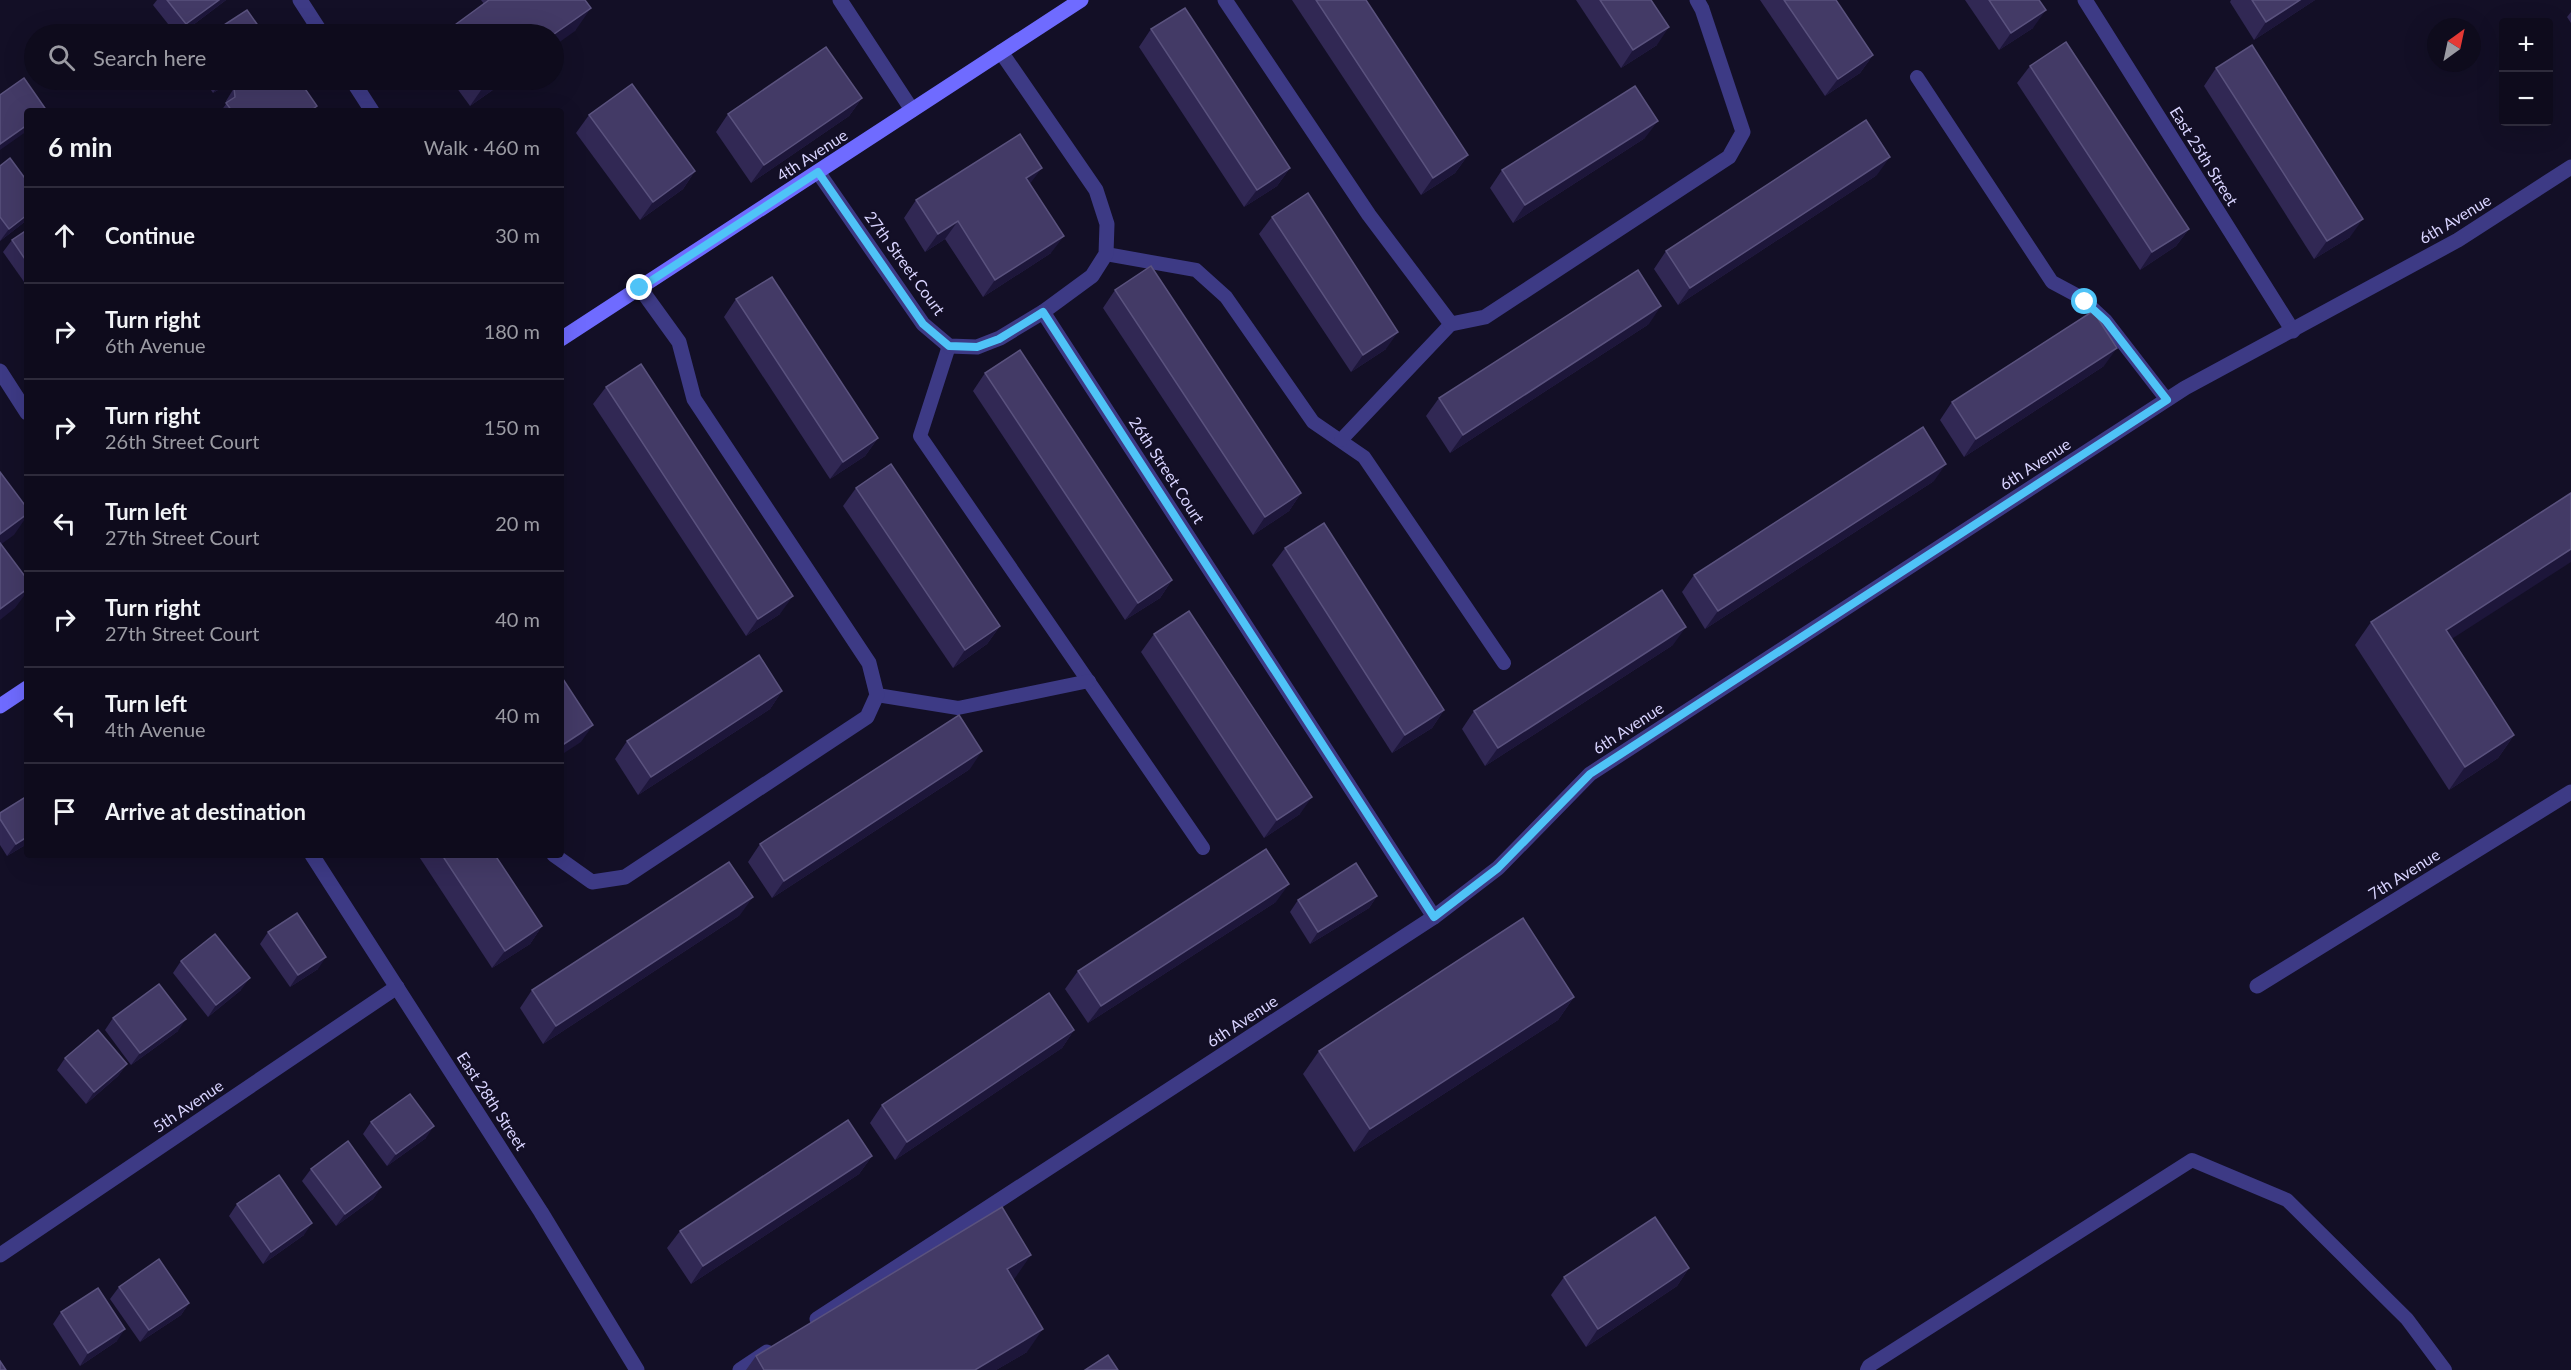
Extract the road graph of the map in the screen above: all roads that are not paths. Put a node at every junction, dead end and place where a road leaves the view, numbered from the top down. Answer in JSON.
{"nodes":[{"id":1,"x":300,"y":0,"type":"edge"},
{"id":2,"x":840,"y":0,"type":"edge"},
{"id":3,"x":1082,"y":0,"type":"edge"},
{"id":4,"x":1225,"y":0,"type":"edge"},
{"id":5,"x":1697,"y":0,"type":"edge"},
{"id":6,"x":2085,"y":0,"type":"edge"},
{"id":7,"x":316,"y":24,"type":"edge"},
{"id":8,"x":1001,"y":52,"type":"junction"},
{"id":9,"x":1917,"y":77,"type":"dead end"},
{"id":10,"x":358,"y":90,"type":"edge"},
{"id":11,"x":370,"y":108,"type":"edge"},
{"id":12,"x":912,"y":111,"type":"junction"},
{"id":13,"x":2571,"y":167,"type":"edge"},
{"id":14,"x":818,"y":172,"type":"junction"},
{"id":15,"x":1107,"y":254,"type":"junction"},
{"id":16,"x":640,"y":288,"type":"junction"},
{"id":17,"x":1043,"y":312,"type":"junction"},
{"id":18,"x":1451,"y":324,"type":"junction"},
{"id":19,"x":2293,"y":331,"type":"junction"},
{"id":20,"x":564,"y":337,"type":"edge"},
{"id":21,"x":949,"y":346,"type":"junction"},
{"id":22,"x":0,"y":371,"type":"edge"},
{"id":23,"x":2167,"y":400,"type":"junction"},
{"id":24,"x":24,"y":408,"type":"edge"},
{"id":25,"x":1341,"y":440,"type":"junction"},
{"id":26,"x":1504,"y":663,"type":"dead end"},
{"id":27,"x":1089,"y":681,"type":"junction"},
{"id":28,"x":24,"y":690,"type":"edge"},
{"id":29,"x":877,"y":695,"type":"junction"},
{"id":30,"x":0,"y":706,"type":"edge"},
{"id":31,"x":2571,"y":792,"type":"edge"},
{"id":32,"x":1203,"y":848,"type":"dead end"},
{"id":33,"x":314,"y":858,"type":"edge"},
{"id":34,"x":558,"y":858,"type":"edge"},
{"id":35,"x":1434,"y":917,"type":"junction"},
{"id":36,"x":2257,"y":986,"type":"dead end"},
{"id":37,"x":397,"y":987,"type":"junction"},
{"id":38,"x":0,"y":1255,"type":"edge"},
{"id":39,"x":809,"y":1325,"type":"edge"},
{"id":40,"x":779,"y":1344,"type":"edge"},
{"id":41,"x":638,"y":1370,"type":"edge"},
{"id":42,"x":740,"y":1370,"type":"edge"},
{"id":43,"x":1867,"y":1370,"type":"edge"},
{"id":44,"x":2445,"y":1370,"type":"edge"}],
"edges":[{"from":1,"to":7,"type":"street"},
{"from":2,"to":12,"type":"street"},
{"from":3,"to":8,"type":"main road","name":"4th Avenue"},
{"from":4,"to":18,"type":"street"},
{"from":5,"to":18,"type":"street"},
{"from":6,"to":19,"type":"street","name":"East 25th Street"},
{"from":8,"to":12,"type":"main road","name":"4th Avenue"},
{"from":8,"to":15,"type":"street"},
{"from":9,"to":23,"type":"lane"},
{"from":10,"to":11,"type":"street"},
{"from":12,"to":14,"type":"main road","name":"4th Avenue"},
{"from":13,"to":19,"type":"street","name":"6th Avenue"},
{"from":14,"to":16,"type":"main road","name":"4th Avenue"},
{"from":14,"to":21,"type":"street","name":"27th Street Court"},
{"from":15,"to":17,"type":"street"},
{"from":15,"to":25,"type":"lane"},
{"from":16,"to":20,"type":"main road","name":"4th Avenue"},
{"from":16,"to":29,"type":"street"},
{"from":17,"to":21,"type":"street"},
{"from":17,"to":35,"type":"street","name":"26th Street Court"},
{"from":18,"to":25,"type":"lane"},
{"from":19,"to":23,"type":"street","name":"6th Avenue"},
{"from":21,"to":27,"type":"lane"},
{"from":22,"to":24,"type":"street"},
{"from":23,"to":35,"type":"street","name":"6th Avenue"},
{"from":25,"to":26,"type":"lane"},
{"from":27,"to":29,"type":"lane"},
{"from":27,"to":32,"type":"lane"},
{"from":28,"to":30,"type":"main road"},
{"from":29,"to":34,"type":"street"},
{"from":31,"to":36,"type":"street","name":"7th Avenue"},
{"from":33,"to":37,"type":"street","name":"East 28th Street"},
{"from":35,"to":39,"type":"street","name":"6th Avenue"},
{"from":37,"to":38,"type":"street","name":"5th Avenue"},
{"from":37,"to":41,"type":"street","name":"East 28th Street"},
{"from":40,"to":42,"type":"street"},
{"from":43,"to":44,"type":"lane"}]}
